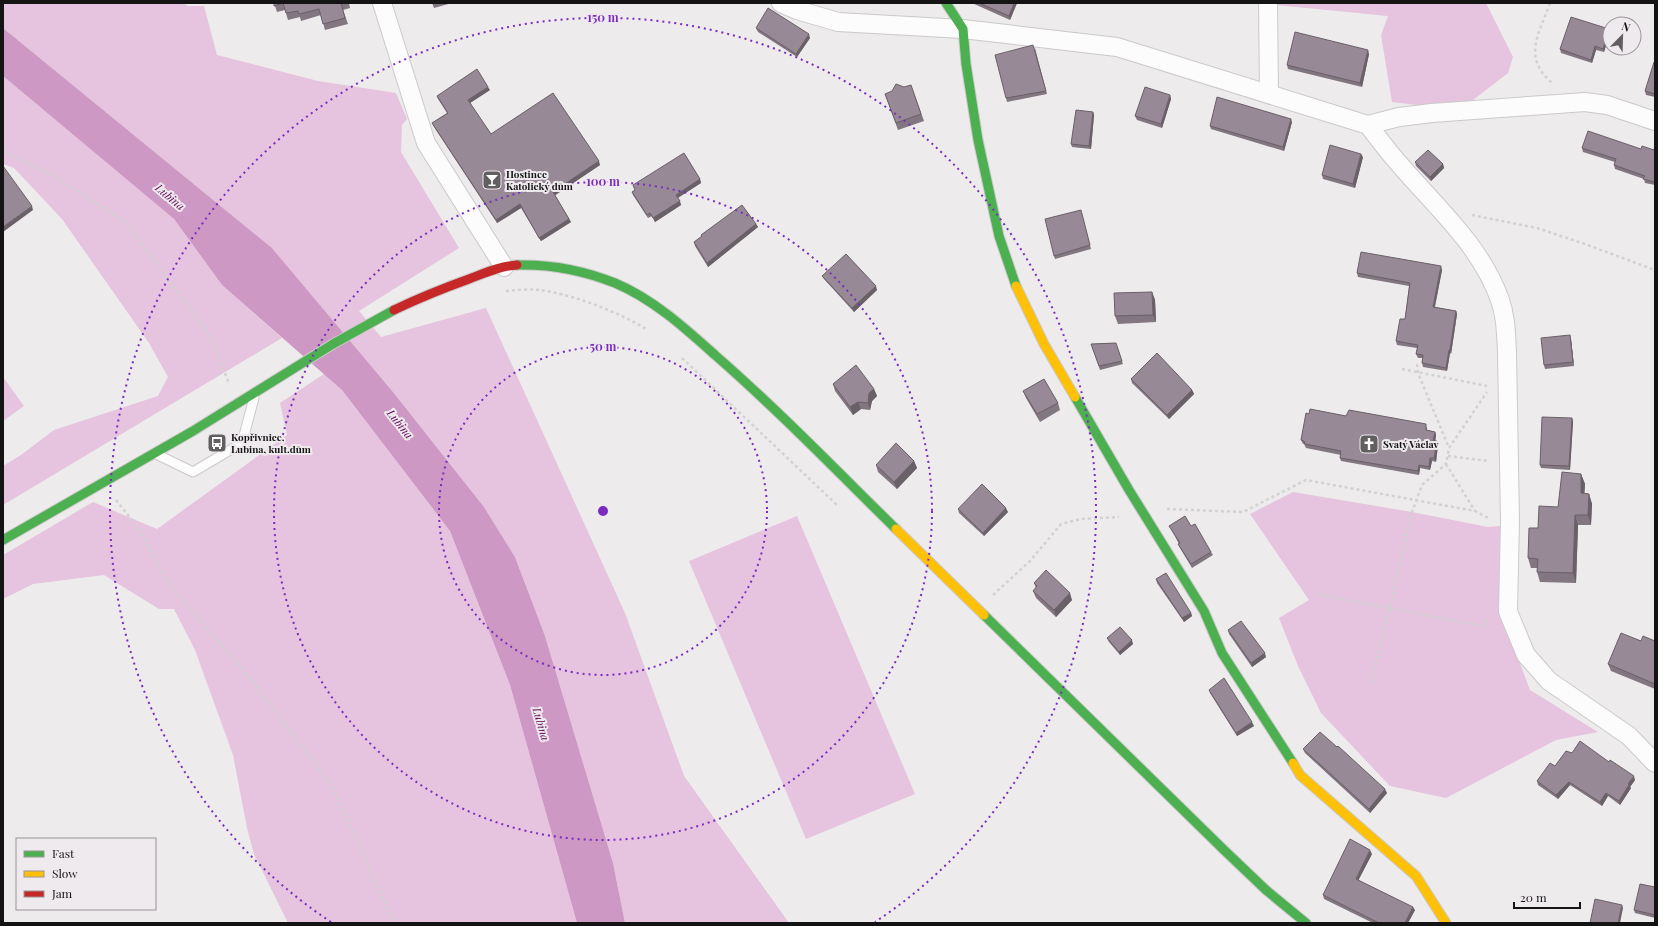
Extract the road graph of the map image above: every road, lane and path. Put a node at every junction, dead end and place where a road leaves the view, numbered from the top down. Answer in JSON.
{"nodes":[{"id":1,"x":382,"y":3,"type":"edge"},
{"id":2,"x":781,"y":3,"type":"edge"},
{"id":3,"x":946,"y":3,"type":"edge"},
{"id":4,"x":1268,"y":3,"type":"edge"},
{"id":5,"x":1550,"y":3,"type":"edge"},
{"id":6,"x":963,"y":29,"type":"junction"},
{"id":7,"x":1558,"y":86,"type":"dead end"},
{"id":8,"x":1269,"y":94,"type":"junction"},
{"id":9,"x":1655,"y":121,"type":"edge"},
{"id":10,"x":1368,"y":125,"type":"junction"},
{"id":11,"x":3,"y":151,"type":"edge"},
{"id":12,"x":1442,"y":211,"type":"junction"},
{"id":13,"x":504,"y":266,"type":"junction"},
{"id":14,"x":1655,"y":270,"type":"edge"},
{"id":15,"x":502,"y":291,"type":"dead end"},
{"id":16,"x":650,"y":331,"type":"dead end"},
{"id":17,"x":678,"y":354,"type":"dead end"},
{"id":18,"x":1417,"y":364,"type":"dead end"},
{"id":19,"x":1402,"y":370,"type":"dead end"},
{"id":20,"x":1418,"y":373,"type":"junction"},
{"id":21,"x":229,"y":383,"type":"dead end"},
{"id":22,"x":255,"y":392,"type":"junction"},
{"id":23,"x":1449,"y":448,"type":"junction"},
{"id":24,"x":154,"y":453,"type":"junction"},
{"id":25,"x":1448,"y":456,"type":"junction"},
{"id":26,"x":1446,"y":464,"type":"junction"},
{"id":27,"x":1509,"y":464,"type":"junction"},
{"id":28,"x":102,"y":483,"type":"junction"},
{"id":29,"x":1416,"y":501,"type":"junction"},
{"id":30,"x":843,"y":510,"type":"dead end"},
{"id":31,"x":1475,"y":511,"type":"junction"},
{"id":32,"x":1143,"y":512,"type":"junction"},
{"id":33,"x":1510,"y":521,"type":"junction"},
{"id":34,"x":3,"y":540,"type":"edge"},
{"id":35,"x":1318,"y":594,"type":"dead end"},
{"id":36,"x":1390,"y":608,"type":"junction"},
{"id":37,"x":978,"y":610,"type":"junction"},
{"id":38,"x":1466,"y":623,"type":"dead end"},
{"id":39,"x":1371,"y":682,"type":"dead end"},
{"id":40,"x":1655,"y":763,"type":"edge"},
{"id":41,"x":394,"y":923,"type":"edge"},
{"id":42,"x":1306,"y":923,"type":"edge"},
{"id":43,"x":1446,"y":923,"type":"edge"}],
"edges":[{"from":1,"to":13,"type":"street"},
{"from":2,"to":6,"type":"street"},
{"from":3,"to":6,"type":"street"},
{"from":4,"to":8,"type":"street"},
{"from":5,"to":7,"type":"path"},
{"from":6,"to":8,"type":"street"},
{"from":6,"to":32,"type":"street"},
{"from":8,"to":10,"type":"street"},
{"from":9,"to":10,"type":"street"},
{"from":10,"to":12,"type":"street"},
{"from":11,"to":21,"type":"path"},
{"from":12,"to":14,"type":"path"},
{"from":12,"to":27,"type":"street"},
{"from":13,"to":22,"type":"street"},
{"from":13,"to":37,"type":"street"},
{"from":15,"to":16,"type":"path"},
{"from":17,"to":30,"type":"path"},
{"from":18,"to":20,"type":"path"},
{"from":19,"to":20,"type":"path"},
{"from":20,"to":23,"type":"path"},
{"from":20,"to":23,"type":"path"},
{"from":22,"to":24,"type":"street"},
{"from":22,"to":24,"type":"lane"},
{"from":23,"to":25,"type":"path"},
{"from":24,"to":28,"type":"street"},
{"from":25,"to":26,"type":"path"},
{"from":25,"to":27,"type":"path"},
{"from":26,"to":29,"type":"path"},
{"from":26,"to":31,"type":"path"},
{"from":27,"to":33,"type":"street"},
{"from":28,"to":34,"type":"street"},
{"from":28,"to":41,"type":"path"},
{"from":29,"to":31,"type":"path"},
{"from":29,"to":32,"type":"path"},
{"from":29,"to":36,"type":"path"},
{"from":31,"to":33,"type":"path"},
{"from":32,"to":37,"type":"path"},
{"from":32,"to":43,"type":"street"},
{"from":33,"to":40,"type":"street"},
{"from":35,"to":36,"type":"path"},
{"from":36,"to":38,"type":"path"},
{"from":36,"to":39,"type":"path"},
{"from":37,"to":42,"type":"street"}]}
